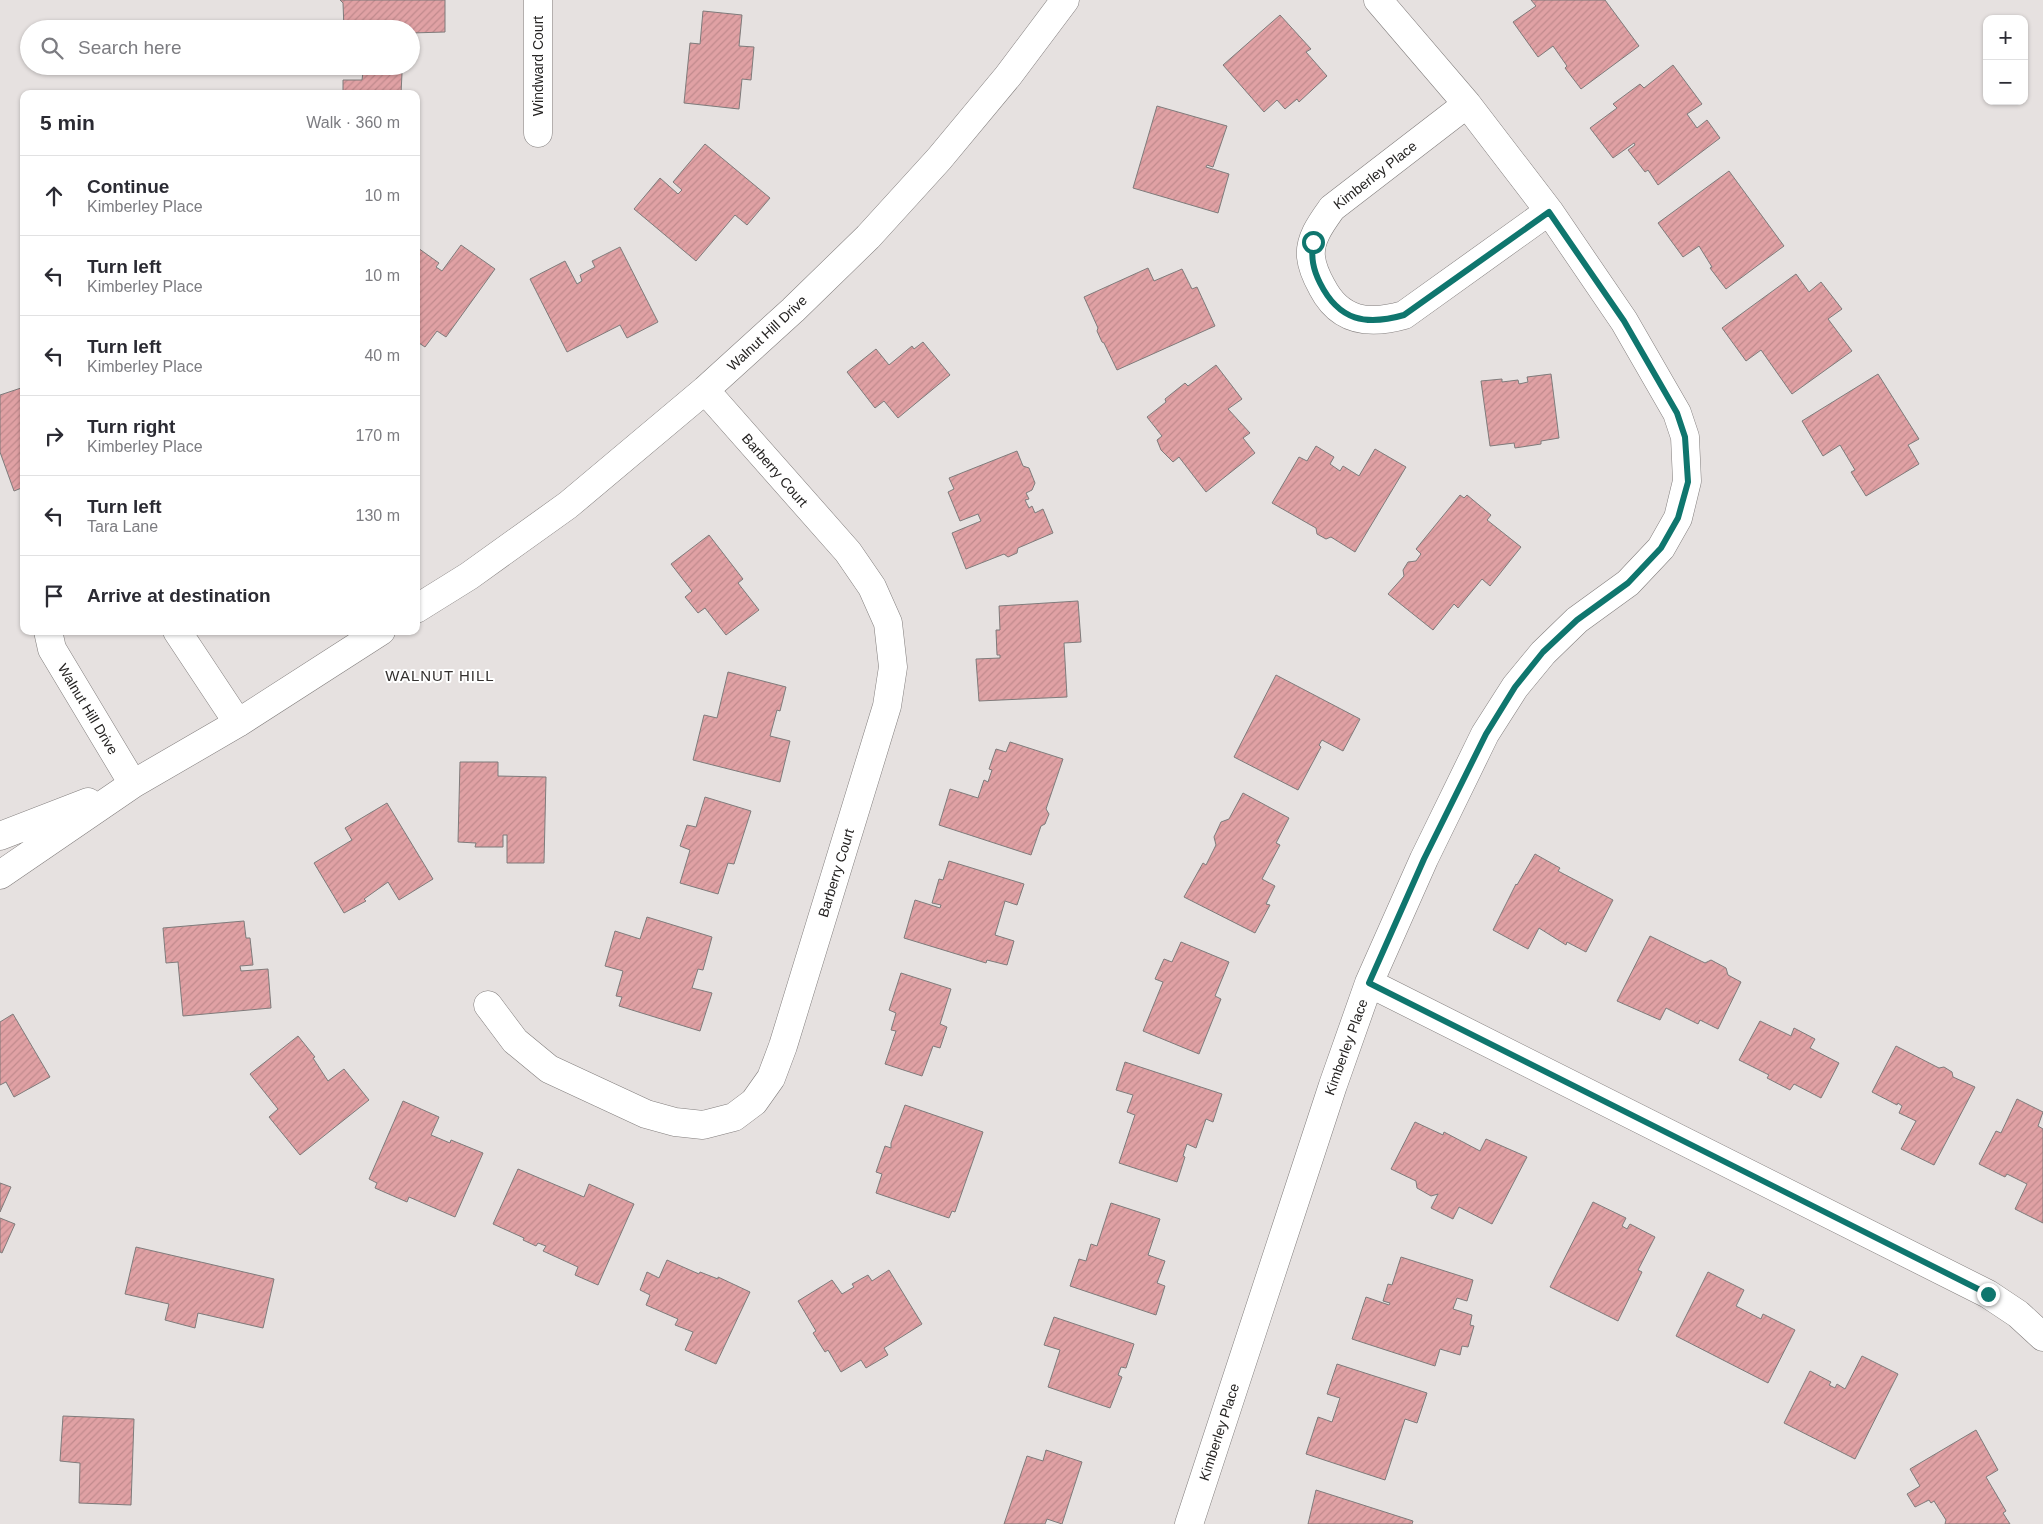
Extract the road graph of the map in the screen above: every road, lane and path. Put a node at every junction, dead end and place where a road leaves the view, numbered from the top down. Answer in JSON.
{"nodes":[{"id":1,"x":538,"y":0,"type":"edge"},
{"id":2,"x":1065,"y":0,"type":"edge"},
{"id":3,"x":1378,"y":0,"type":"edge"},
{"id":4,"x":1467,"y":104,"type":"junction"},
{"id":5,"x":538,"y":133,"type":"dead end"},
{"id":6,"x":1549,"y":212,"type":"junction"},
{"id":7,"x":705,"y":390,"type":"junction"},
{"id":8,"x":420,"y":607,"type":"edge"},
{"id":9,"x":49,"y":635,"type":"edge"},
{"id":10,"x":180,"y":635,"type":"edge"},
{"id":11,"x":375,"y":635,"type":"edge"},
{"id":12,"x":238,"y":723,"type":"junction"},
{"id":13,"x":133,"y":784,"type":"junction"},
{"id":14,"x":0,"y":836,"type":"edge"},
{"id":15,"x":0,"y":875,"type":"edge"},
{"id":16,"x":1369,"y":983,"type":"junction"},
{"id":17,"x":488,"y":1005,"type":"dead end"},
{"id":18,"x":2043,"y":1337,"type":"edge"},
{"id":19,"x":1189,"y":1524,"type":"edge"}],
"edges":[{"from":1,"to":5,"type":"street","name":"Windward Court"},
{"from":2,"to":7,"type":"street","name":"Walnut Hill Drive"},
{"from":3,"to":4,"type":"street","name":"Kimberley Place"},
{"from":4,"to":6,"type":"street","name":"Kimberley Place"},
{"from":4,"to":6,"type":"street","name":"Kimberley Place"},
{"from":6,"to":16,"type":"street","name":"Kimberley Place"},
{"from":7,"to":8,"type":"street","name":"Walnut Hill Drive"},
{"from":7,"to":17,"type":"street","name":"Barberry Court"},
{"from":9,"to":13,"type":"street","name":"Walnut Hill Drive"},
{"from":10,"to":12,"type":"street"},
{"from":11,"to":12,"type":"street"},
{"from":12,"to":13,"type":"street"},
{"from":13,"to":14,"type":"street"},
{"from":13,"to":15,"type":"street"},
{"from":16,"to":18,"type":"street"},
{"from":16,"to":19,"type":"street","name":"Kimberley Place"}]}
